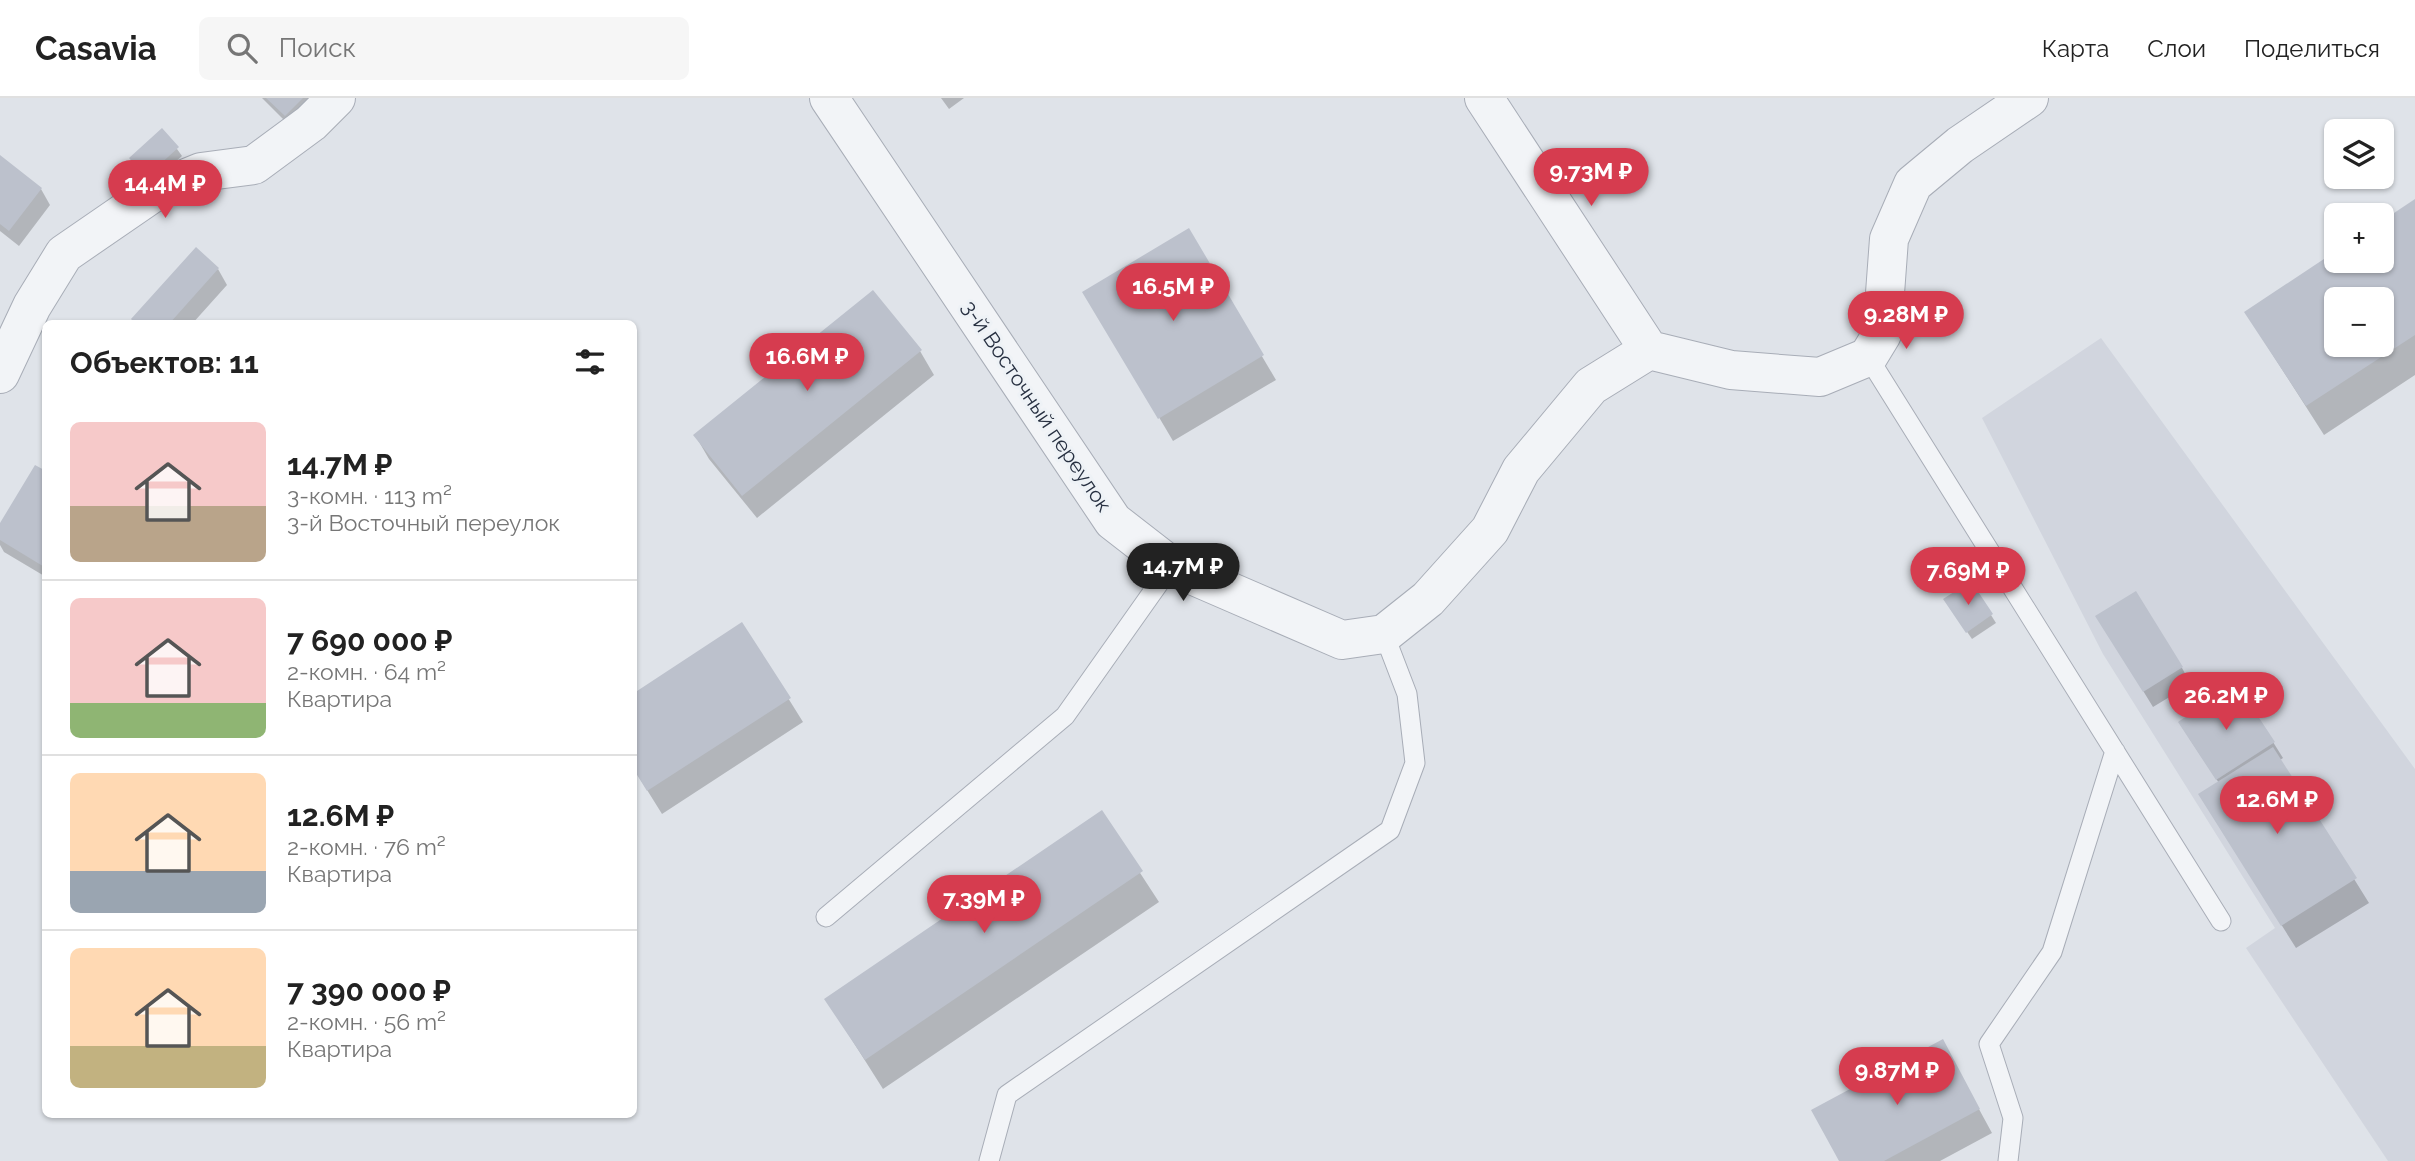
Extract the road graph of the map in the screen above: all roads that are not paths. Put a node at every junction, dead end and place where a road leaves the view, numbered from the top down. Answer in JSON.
{"nodes":[{"id":1,"x":336,"y":98,"type":"edge"},
{"id":2,"x":829,"y":98,"type":"edge"},
{"id":3,"x":1484,"y":98,"type":"edge"},
{"id":4,"x":2028,"y":98,"type":"edge"},
{"id":5,"x":1649,"y":350,"type":"junction"},
{"id":6,"x":1868,"y":357,"type":"junction"},
{"id":7,"x":0,"y":374,"type":"edge"},
{"id":8,"x":1171,"y":566,"type":"junction"},
{"id":9,"x":1384,"y":634,"type":"junction"},
{"id":10,"x":2115,"y":751,"type":"junction"},
{"id":11,"x":826,"y":917,"type":"dead end"},
{"id":12,"x":2221,"y":921,"type":"dead end"},
{"id":13,"x":989,"y":1161,"type":"edge"},
{"id":14,"x":2008,"y":1161,"type":"edge"}],
"edges":[{"from":1,"to":7,"type":"street"},
{"from":2,"to":8,"type":"street","name":"3-й Восточный переулок"},
{"from":3,"to":5,"type":"street"},
{"from":4,"to":6,"type":"street"},
{"from":5,"to":6,"type":"street"},
{"from":5,"to":9,"type":"street"},
{"from":6,"to":10,"type":"lane"},
{"from":8,"to":9,"type":"street","name":"3-й Восточный переулок"},
{"from":8,"to":11,"type":"lane"},
{"from":9,"to":13,"type":"lane"},
{"from":10,"to":12,"type":"lane"},
{"from":10,"to":14,"type":"lane"}]}
